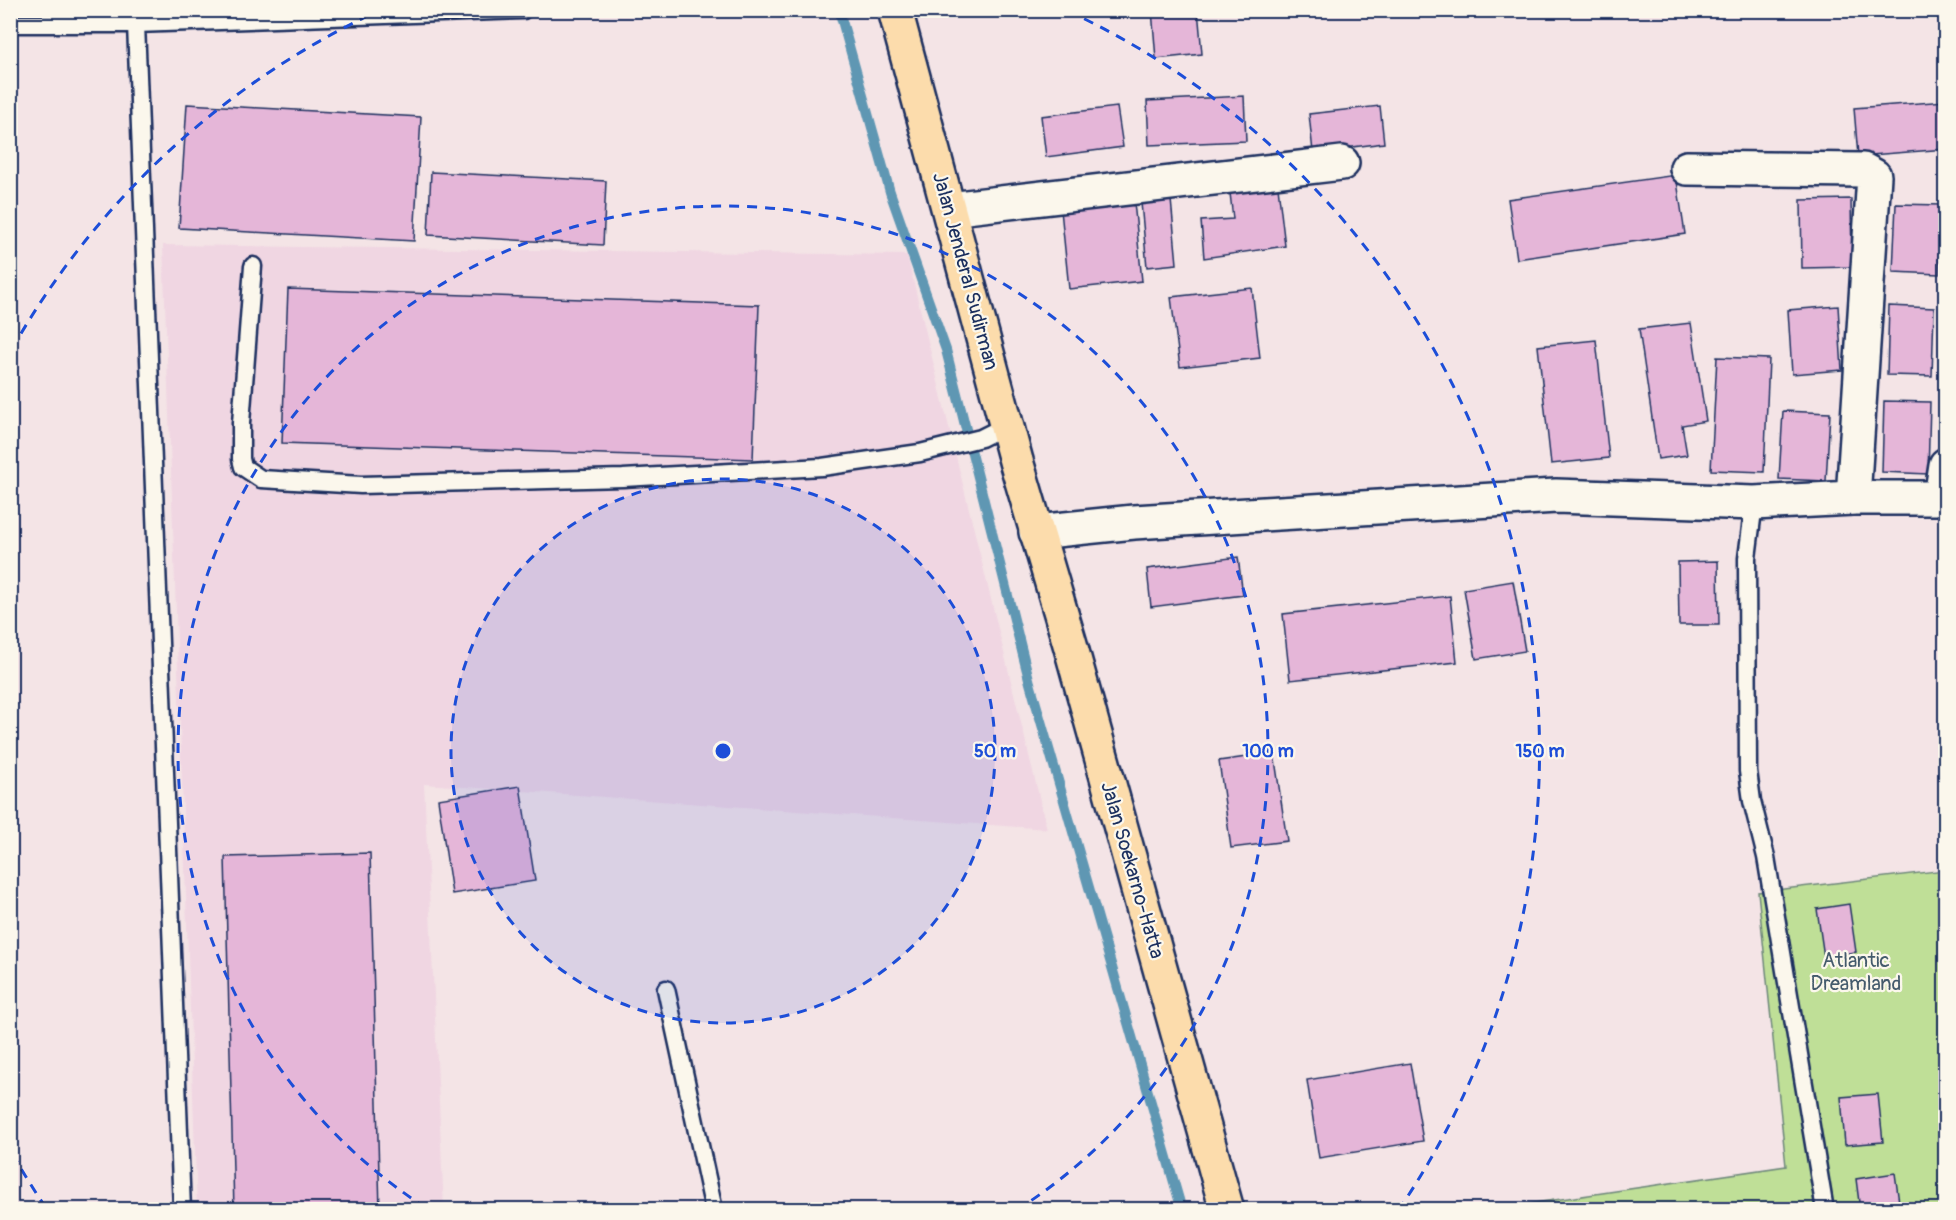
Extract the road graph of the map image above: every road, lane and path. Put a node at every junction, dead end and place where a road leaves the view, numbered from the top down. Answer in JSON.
{"nodes":[{"id":1,"x":523,"y":10,"type":"edge"},
{"id":2,"x":895,"y":10,"type":"edge"},
{"id":3,"x":10,"y":24,"type":"edge"},
{"id":4,"x":136,"y":24,"type":"junction"},
{"id":5,"x":1342,"y":163,"type":"dead end"},
{"id":6,"x":1687,"y":168,"type":"dead end"},
{"id":7,"x":949,"y":209,"type":"junction"},
{"id":8,"x":253,"y":266,"type":"dead end"},
{"id":9,"x":994,"y":432,"type":"junction"},
{"id":10,"x":1946,"y":465,"type":"edge"},
{"id":11,"x":1853,"y":498,"type":"junction"},
{"id":12,"x":1943,"y":498,"type":"edge"},
{"id":13,"x":1754,"y":503,"type":"junction"},
{"id":14,"x":1036,"y":532,"type":"junction"},
{"id":15,"x":666,"y":988,"type":"dead end"},
{"id":16,"x":182,"y":1209,"type":"edge"},
{"id":17,"x":714,"y":1209,"type":"edge"},
{"id":18,"x":1227,"y":1209,"type":"edge"},
{"id":19,"x":1825,"y":1209,"type":"edge"}],
"edges":[{"from":1,"to":4,"type":"lane"},
{"from":2,"to":7,"type":"main road","name":"Jalan Jenderal Sudirman"},
{"from":3,"to":4,"type":"lane"},
{"from":4,"to":16,"type":"lane"},
{"from":5,"to":7,"type":"street"},
{"from":6,"to":11,"type":"street"},
{"from":7,"to":9,"type":"main road","name":"Jalan Jenderal Sudirman"},
{"from":8,"to":9,"type":"lane"},
{"from":9,"to":14,"type":"main road","name":"Jalan Jenderal Sudirman"},
{"from":10,"to":12,"type":"street"},
{"from":11,"to":12,"type":"street"},
{"from":11,"to":13,"type":"street"},
{"from":13,"to":14,"type":"street"},
{"from":13,"to":19,"type":"lane"},
{"from":14,"to":18,"type":"main road","name":"Jalan Soekarno-Hatta"},
{"from":15,"to":17,"type":"lane"}]}
